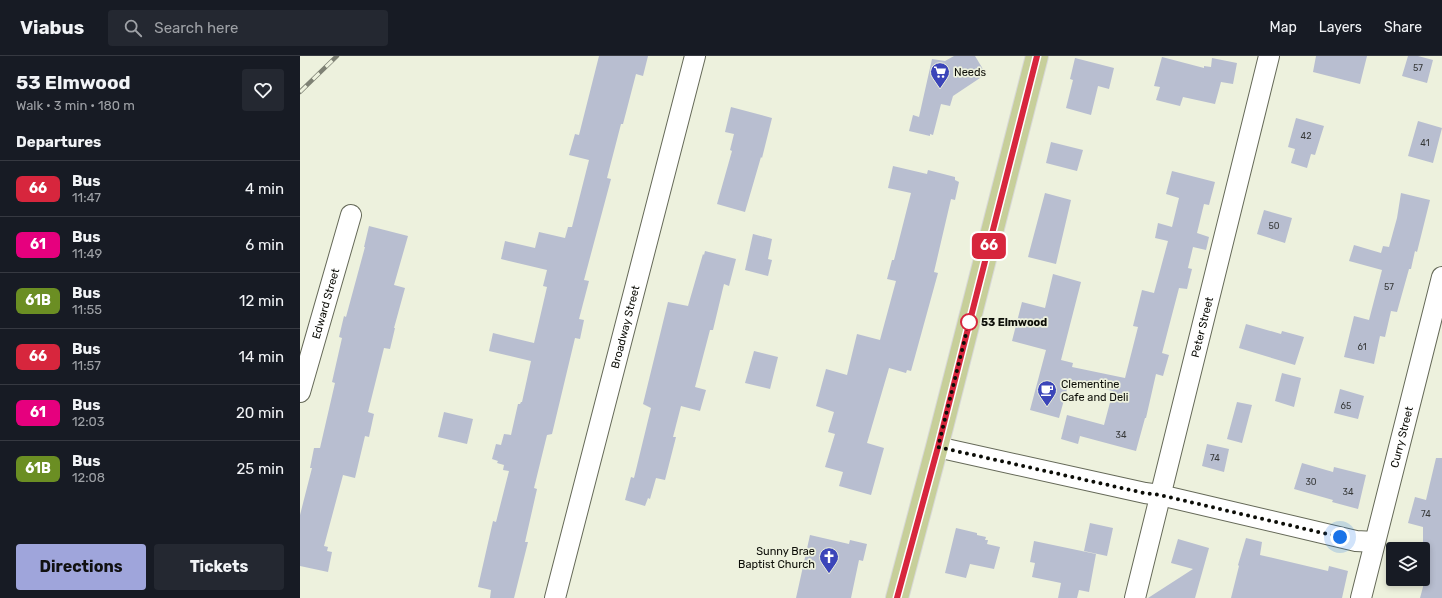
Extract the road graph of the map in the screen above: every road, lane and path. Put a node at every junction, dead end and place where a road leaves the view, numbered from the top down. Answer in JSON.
{"nodes":[{"id":1,"x":696,"y":56,"type":"edge"},
{"id":2,"x":1037,"y":56,"type":"edge"},
{"id":3,"x":1269,"y":56,"type":"edge"},
{"id":4,"x":351,"y":214,"type":"dead end"},
{"id":5,"x":1442,"y":277,"type":"edge"},
{"id":6,"x":300,"y":392,"type":"edge"},
{"id":7,"x":938,"y":447,"type":"junction"},
{"id":8,"x":1160,"y":495,"type":"junction"},
{"id":9,"x":1375,"y":542,"type":"junction"},
{"id":10,"x":555,"y":598,"type":"edge"},
{"id":11,"x":897,"y":598,"type":"edge"},
{"id":12,"x":1135,"y":598,"type":"edge"},
{"id":13,"x":1361,"y":598,"type":"edge"}],
"edges":[{"from":1,"to":10,"type":"street","name":"Broadway Street"},
{"from":2,"to":7,"type":"main road"},
{"from":3,"to":8,"type":"street","name":"Peter Street"},
{"from":4,"to":6,"type":"street","name":"Edward Street"},
{"from":5,"to":9,"type":"street","name":"Curry Street"},
{"from":7,"to":8,"type":"street"},
{"from":7,"to":11,"type":"main road"},
{"from":8,"to":9,"type":"street"},
{"from":8,"to":12,"type":"street","name":"Peter Street"},
{"from":9,"to":13,"type":"street","name":"Curry Street"}]}
